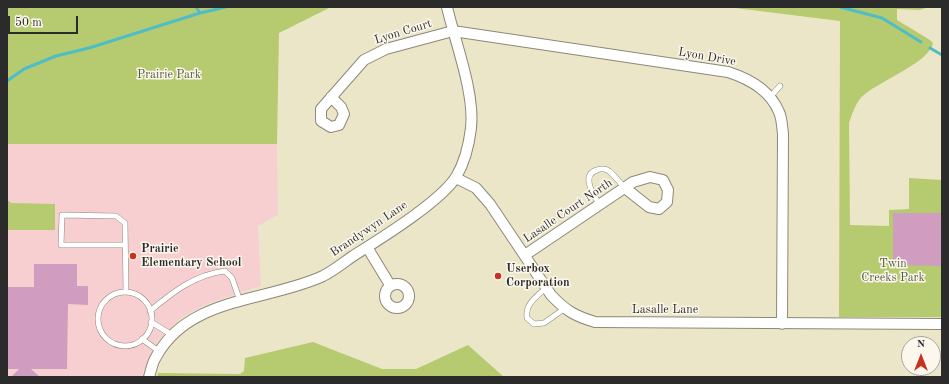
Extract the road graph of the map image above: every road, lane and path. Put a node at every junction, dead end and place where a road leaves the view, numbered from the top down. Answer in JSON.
{"nodes":[{"id":1,"x":447,"y":7,"type":"edge"},
{"id":2,"x":453,"y":31,"type":"junction"},
{"id":3,"x":780,"y":86,"type":"dead end"},
{"id":4,"x":332,"y":97,"type":"dead end"},
{"id":5,"x":770,"y":97,"type":"junction"},
{"id":6,"x":456,"y":178,"type":"junction"},
{"id":7,"x":625,"y":188,"type":"joint"},
{"id":8,"x":599,"y":204,"type":"junction"},
{"id":9,"x":125,"y":245,"type":"junction"},
{"id":10,"x":367,"y":247,"type":"junction"},
{"id":11,"x":525,"y":256,"type":"junction"},
{"id":12,"x":390,"y":285,"type":"dead end"},
{"id":13,"x":546,"y":288,"type":"junction"},
{"id":14,"x":126,"y":292,"type":"junction"},
{"id":15,"x":240,"y":301,"type":"junction"},
{"id":16,"x":564,"y":308,"type":"junction"},
{"id":17,"x":150,"y":310,"type":"junction"},
{"id":18,"x":151,"y":322,"type":"junction"},
{"id":19,"x":782,"y":324,"type":"junction"},
{"id":20,"x":942,"y":324,"type":"edge"},
{"id":21,"x":172,"y":335,"type":"junction"},
{"id":22,"x":142,"y":339,"type":"junction"},
{"id":23,"x":160,"y":352,"type":"junction"},
{"id":24,"x":149,"y":377,"type":"edge"}],
"edges":[{"from":1,"to":2,"type":"street","name":"Brandywyn Lane"},
{"from":2,"to":4,"type":"street","name":"Lyon Court"},
{"from":2,"to":5,"type":"street","name":"Lyon Drive"},
{"from":2,"to":6,"type":"street","name":"Brandywyn Lane"},
{"from":3,"to":5,"type":"lane"},
{"from":5,"to":19,"type":"street","name":"Lyon Drive"},
{"from":6,"to":10,"type":"street","name":"Brandywyn Lane"},
{"from":6,"to":11,"type":"street","name":"Lasalle Lane"},
{"from":7,"to":8,"type":"street","name":"Lasalle Court North"},
{"from":7,"to":8,"type":"lane"},
{"from":8,"to":11,"type":"street","name":"Lasalle Court North"},
{"from":9,"to":9,"type":"lane"},
{"from":9,"to":14,"type":"lane"},
{"from":10,"to":12,"type":"street"},
{"from":10,"to":15,"type":"street","name":"Brandywyn Lane"},
{"from":11,"to":13,"type":"street","name":"Lasalle Lane"},
{"from":13,"to":16,"type":"street","name":"Lasalle Lane"},
{"from":13,"to":16,"type":"lane"},
{"from":14,"to":17,"type":"lane"},
{"from":14,"to":22,"type":"lane"},
{"from":15,"to":17,"type":"lane"},
{"from":15,"to":21,"type":"street","name":"Brandywyn Lane"},
{"from":16,"to":19,"type":"street","name":"Lasalle Lane"},
{"from":17,"to":18,"type":"lane"},
{"from":18,"to":21,"type":"lane"},
{"from":18,"to":22,"type":"lane"},
{"from":19,"to":20,"type":"street","name":"Lasalle Lane"},
{"from":21,"to":23,"type":"street","name":"Brandywyn Lane"},
{"from":22,"to":23,"type":"lane"},
{"from":23,"to":24,"type":"street","name":"Brandywyn Lane"}]}
